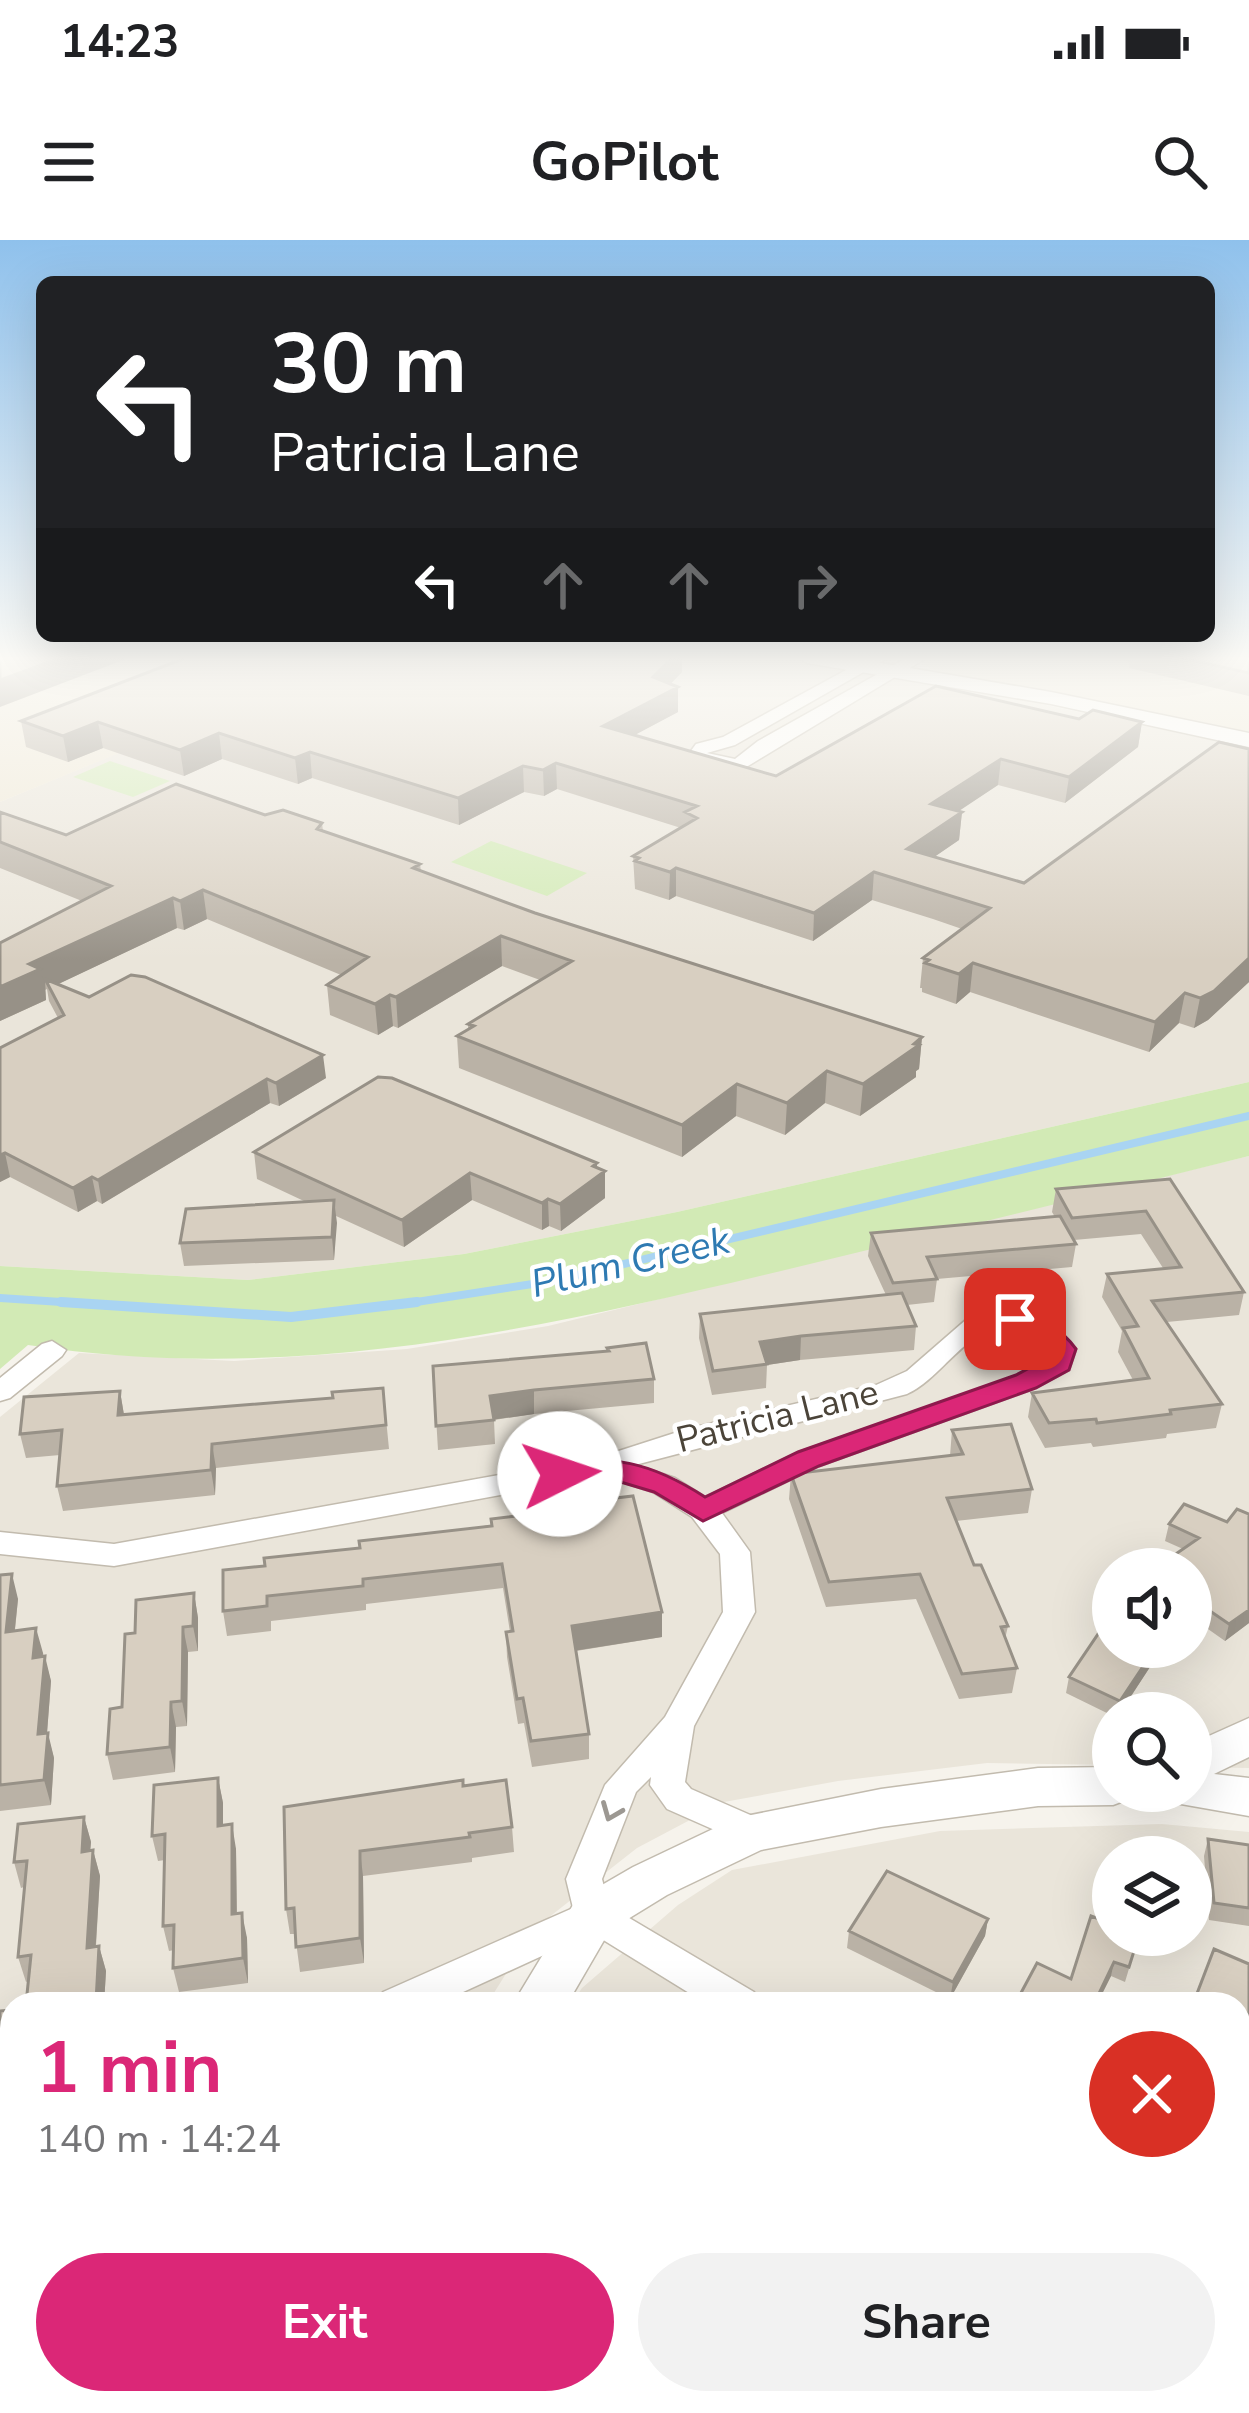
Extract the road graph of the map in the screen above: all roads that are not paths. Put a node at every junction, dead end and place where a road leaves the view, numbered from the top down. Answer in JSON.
{"nodes":[{"id":1,"x":706,"y":758,"type":"edge"},
{"id":2,"x":751,"y":758,"type":"edge"},
{"id":3,"x":52,"y":1350,"type":"dead end"},
{"id":4,"x":0,"y":1392,"type":"edge"},
{"id":5,"x":605,"y":1466,"type":"junction"},
{"id":6,"x":703,"y":1510,"type":"junction"},
{"id":7,"x":0,"y":1543,"type":"edge"},
{"id":8,"x":677,"y":1726,"type":"junction"},
{"id":9,"x":1249,"y":1736,"type":"edge"},
{"id":10,"x":1212,"y":1754,"type":"edge"},
{"id":11,"x":1092,"y":1787,"type":"edge"},
{"id":12,"x":1212,"y":1793,"type":"edge"},
{"id":13,"x":1249,"y":1797,"type":"edge"},
{"id":14,"x":753,"y":1832,"type":"junction"},
{"id":15,"x":593,"y":1915,"type":"junction"},
{"id":16,"x":423,"y":1992,"type":"edge"},
{"id":17,"x":546,"y":1992,"type":"edge"},
{"id":18,"x":720,"y":1992,"type":"edge"}],
"edges":[{"from":1,"to":2,"type":"street"},
{"from":3,"to":4,"type":"street"},
{"from":5,"to":6,"type":"street"},
{"from":5,"to":6,"type":"street","name":"Patricia Lane"},
{"from":5,"to":7,"type":"street","name":"Patricia Lane"},
{"from":6,"to":8,"type":"street"},
{"from":8,"to":14,"type":"street"},
{"from":8,"to":15,"type":"street","one_way":true},
{"from":9,"to":10,"type":"street"},
{"from":11,"to":14,"type":"street"},
{"from":12,"to":13,"type":"street"},
{"from":14,"to":15,"type":"street"},
{"from":15,"to":16,"type":"street"},
{"from":15,"to":17,"type":"street"},
{"from":15,"to":18,"type":"street"}]}
